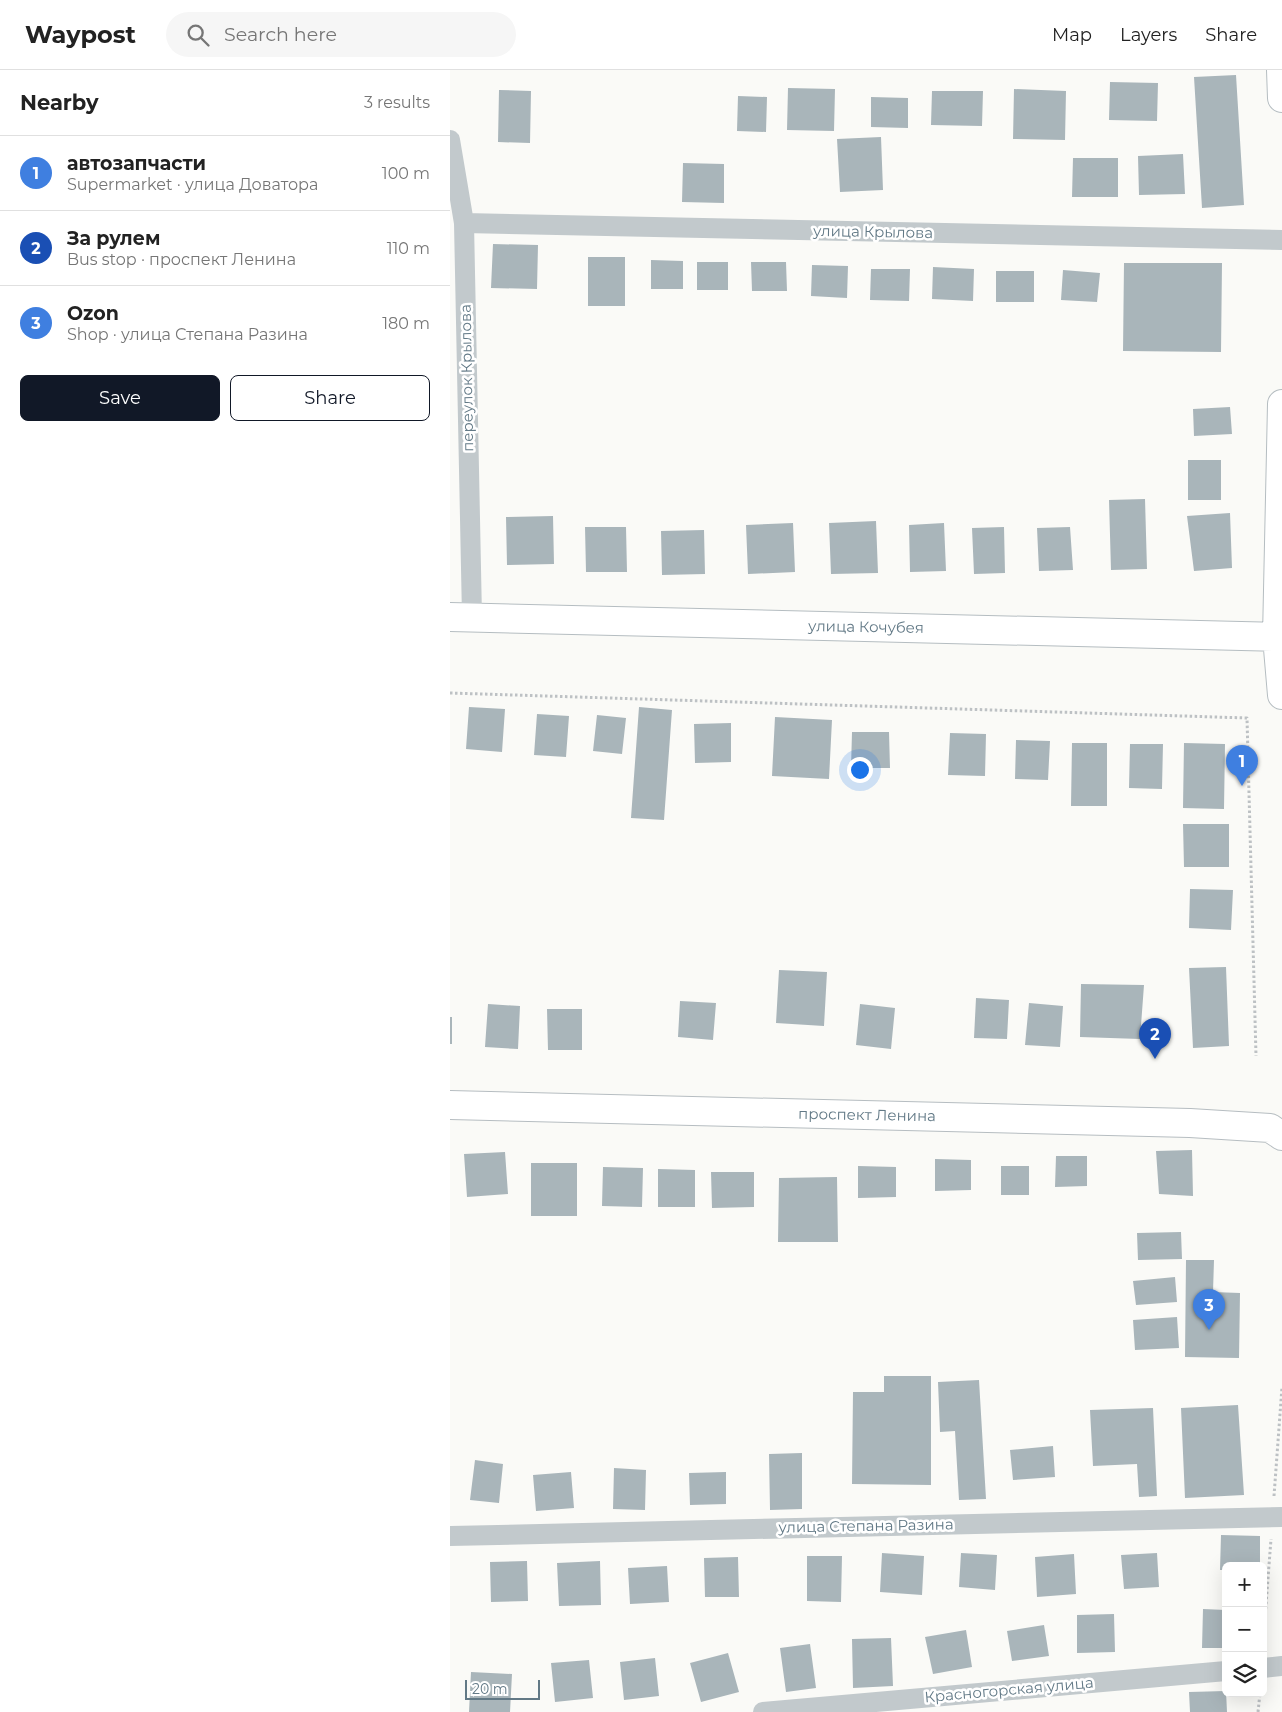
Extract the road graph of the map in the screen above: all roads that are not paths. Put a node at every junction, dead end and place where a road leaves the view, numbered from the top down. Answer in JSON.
{"nodes":[{"id":1,"x":1281,"y":70,"type":"edge"},
{"id":2,"x":1282,"y":98,"type":"edge"},
{"id":3,"x":450,"y":140,"type":"edge"},
{"id":4,"x":464,"y":223,"type":"junction"},
{"id":5,"x":1282,"y":240,"type":"edge"},
{"id":6,"x":458,"y":327,"type":"edge"},
{"id":7,"x":1282,"y":404,"type":"edge"},
{"id":8,"x":461,"y":617,"type":"edge"},
{"id":9,"x":1280,"y":637,"type":"edge"},
{"id":10,"x":1282,"y":695,"type":"edge"},
{"id":11,"x":450,"y":1105,"type":"edge"},
{"id":12,"x":1282,"y":1136,"type":"edge"},
{"id":13,"x":1282,"y":1517,"type":"edge"},
{"id":14,"x":450,"y":1536,"type":"edge"},
{"id":15,"x":1282,"y":1666,"type":"edge"},
{"id":16,"x":1267,"y":1668,"type":"edge"},
{"id":17,"x":1222,"y":1671,"type":"edge"},
{"id":18,"x":763,"y":1712,"type":"edge"}],
"edges":[{"from":1,"to":2,"type":"street"},
{"from":3,"to":4,"type":"street","name":"переулок Крылова"},
{"from":4,"to":5,"type":"street","name":"улица Крылова"},
{"from":4,"to":6,"type":"street","name":"переулок Крылова"},
{"from":6,"to":8,"type":"street","name":"переулок Крылова"},
{"from":7,"to":9,"type":"street"},
{"from":8,"to":9,"type":"street","name":"улица Кочубея"},
{"from":9,"to":10,"type":"street"},
{"from":11,"to":12,"type":"street","name":"проспект Ленина"},
{"from":13,"to":14,"type":"street","name":"улица Степана Разина"},
{"from":15,"to":16,"type":"street"},
{"from":17,"to":18,"type":"street","name":"Красногорская улица"}]}
